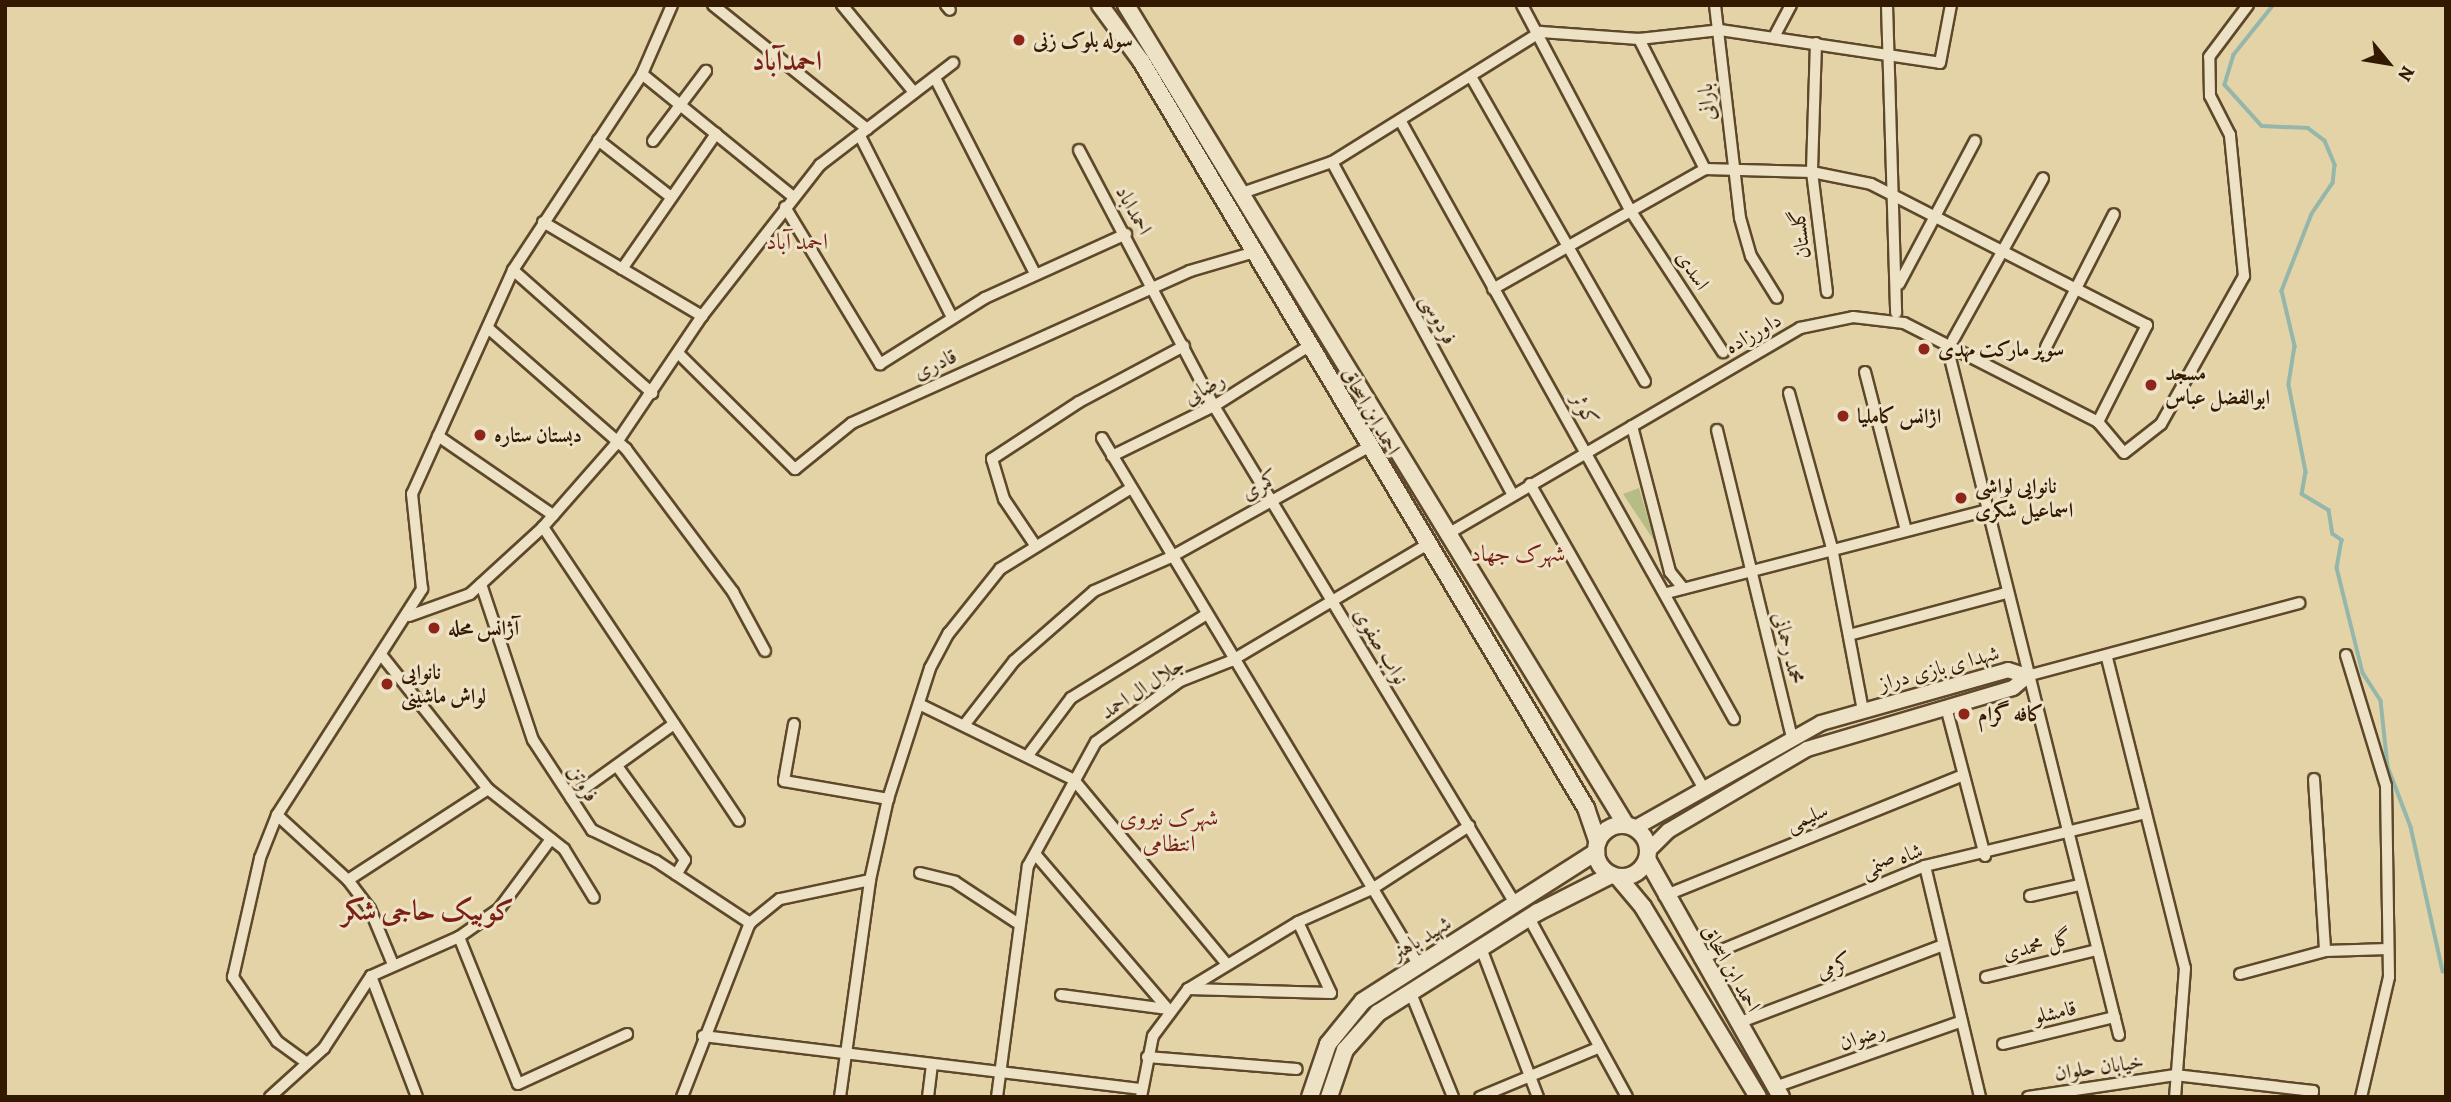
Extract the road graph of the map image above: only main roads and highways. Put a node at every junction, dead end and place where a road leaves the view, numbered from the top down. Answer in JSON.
{"nodes":[{"id":1,"x":1100,"y":5,"type":"edge"},
{"id":2,"x":1126,"y":5,"type":"edge"},
{"id":3,"x":1246,"y":200,"type":"junction"},
{"id":4,"x":1234,"y":217,"type":"junction"},
{"id":5,"x":1272,"y":244,"type":"junction"},
{"id":6,"x":1255,"y":252,"type":"junction"},
{"id":7,"x":1631,"y":827,"type":"junction"},
{"id":8,"x":1597,"y":847,"type":"junction"},
{"id":9,"x":1648,"y":855,"type":"junction"},
{"id":10,"x":1615,"y":876,"type":"junction"},
{"id":11,"x":1423,"y":961,"type":"junction"},
{"id":12,"x":1435,"y":976,"type":"junction"},
{"id":13,"x":1398,"y":977,"type":"junction"},
{"id":14,"x":1410,"y":992,"type":"junction"},
{"id":15,"x":1778,"y":1092,"type":"edge"},
{"id":16,"x":1310,"y":1097,"type":"edge"},
{"id":17,"x":1329,"y":1097,"type":"edge"},
{"id":18,"x":1758,"y":1097,"type":"edge"}],
"edges":[{"from":1,"to":4,"type":"main road","name":"احمد ابن اسحاق"},
{"from":2,"to":3,"type":"main road","name":"احمد ابن اسحاق"},
{"from":3,"to":4,"type":"main road"},
{"from":3,"to":5,"type":"main road","name":"احمد ابن اسحاق"},
{"from":4,"to":6,"type":"main road","name":"احمد ابن اسحاق"},
{"from":5,"to":6,"type":"main road"},
{"from":5,"to":7,"type":"main road","name":"احمد ابن اسحاق"},
{"from":6,"to":8,"type":"main road","name":"احمد ابن اسحاق"},
{"from":7,"to":8,"type":"main road"},
{"from":7,"to":9,"type":"main road"},
{"from":8,"to":10,"type":"main road"},
{"from":8,"to":11,"type":"main road","name":"شهید باهنر"},
{"from":9,"to":10,"type":"main road"},
{"from":9,"to":15,"type":"main road","name":"احمد ابن اسحاق"},
{"from":10,"to":12,"type":"main road","name":"شهید باهنر"},
{"from":10,"to":18,"type":"main road","name":"احمد ابن اسحاق"},
{"from":11,"to":12,"type":"main road"},
{"from":11,"to":13,"type":"main road","name":"شهید باهنر"},
{"from":12,"to":14,"type":"main road","name":"شهید باهنر"},
{"from":13,"to":14,"type":"main road"},
{"from":13,"to":16,"type":"main road","name":"شهید باهنر"},
{"from":14,"to":17,"type":"main road","name":"شهید باهنر"}]}
